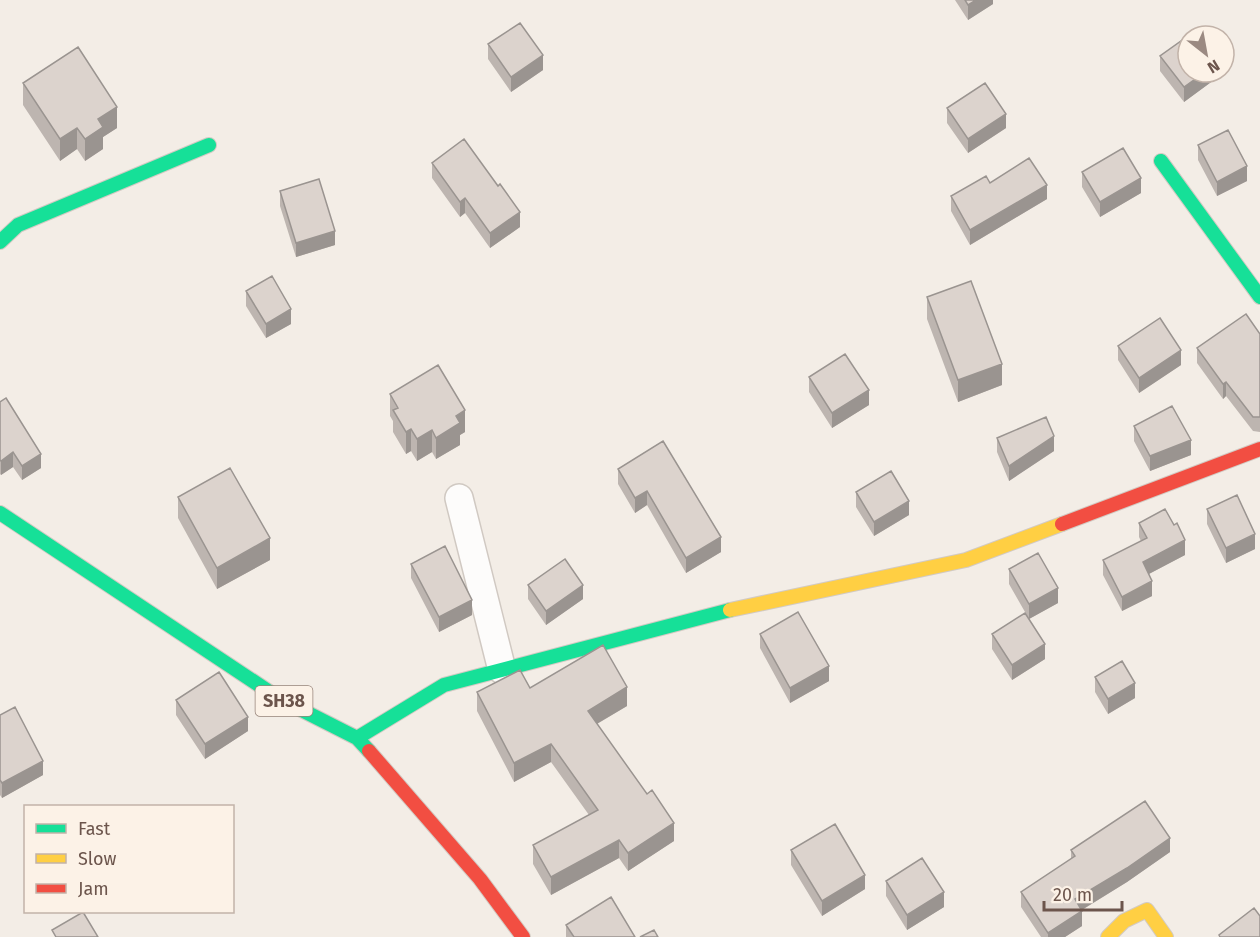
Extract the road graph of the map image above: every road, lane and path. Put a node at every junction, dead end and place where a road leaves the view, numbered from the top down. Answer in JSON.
{"nodes":[{"id":1,"x":209,"y":145,"type":"dead end"},
{"id":2,"x":1161,"y":161,"type":"dead end"},
{"id":3,"x":0,"y":242,"type":"edge"},
{"id":4,"x":1260,"y":297,"type":"edge"},
{"id":5,"x":1260,"y":449,"type":"edge"},
{"id":6,"x":459,"y":498,"type":"dead end"},
{"id":7,"x":0,"y":513,"type":"edge"},
{"id":8,"x":502,"y":670,"type":"junction"},
{"id":9,"x":357,"y":738,"type":"junction"},
{"id":10,"x":523,"y":937,"type":"edge"},
{"id":11,"x":1108,"y":937,"type":"edge"},
{"id":12,"x":1166,"y":937,"type":"edge"}],
"edges":[{"from":1,"to":3,"type":"street"},
{"from":2,"to":4,"type":"street"},
{"from":5,"to":8,"type":"street"},
{"from":6,"to":8,"type":"street"},
{"from":7,"to":9,"type":"street","number":"SH38"},
{"from":8,"to":9,"type":"street"},
{"from":9,"to":10,"type":"street","number":"SH38"},
{"from":11,"to":12,"type":"street"}]}
